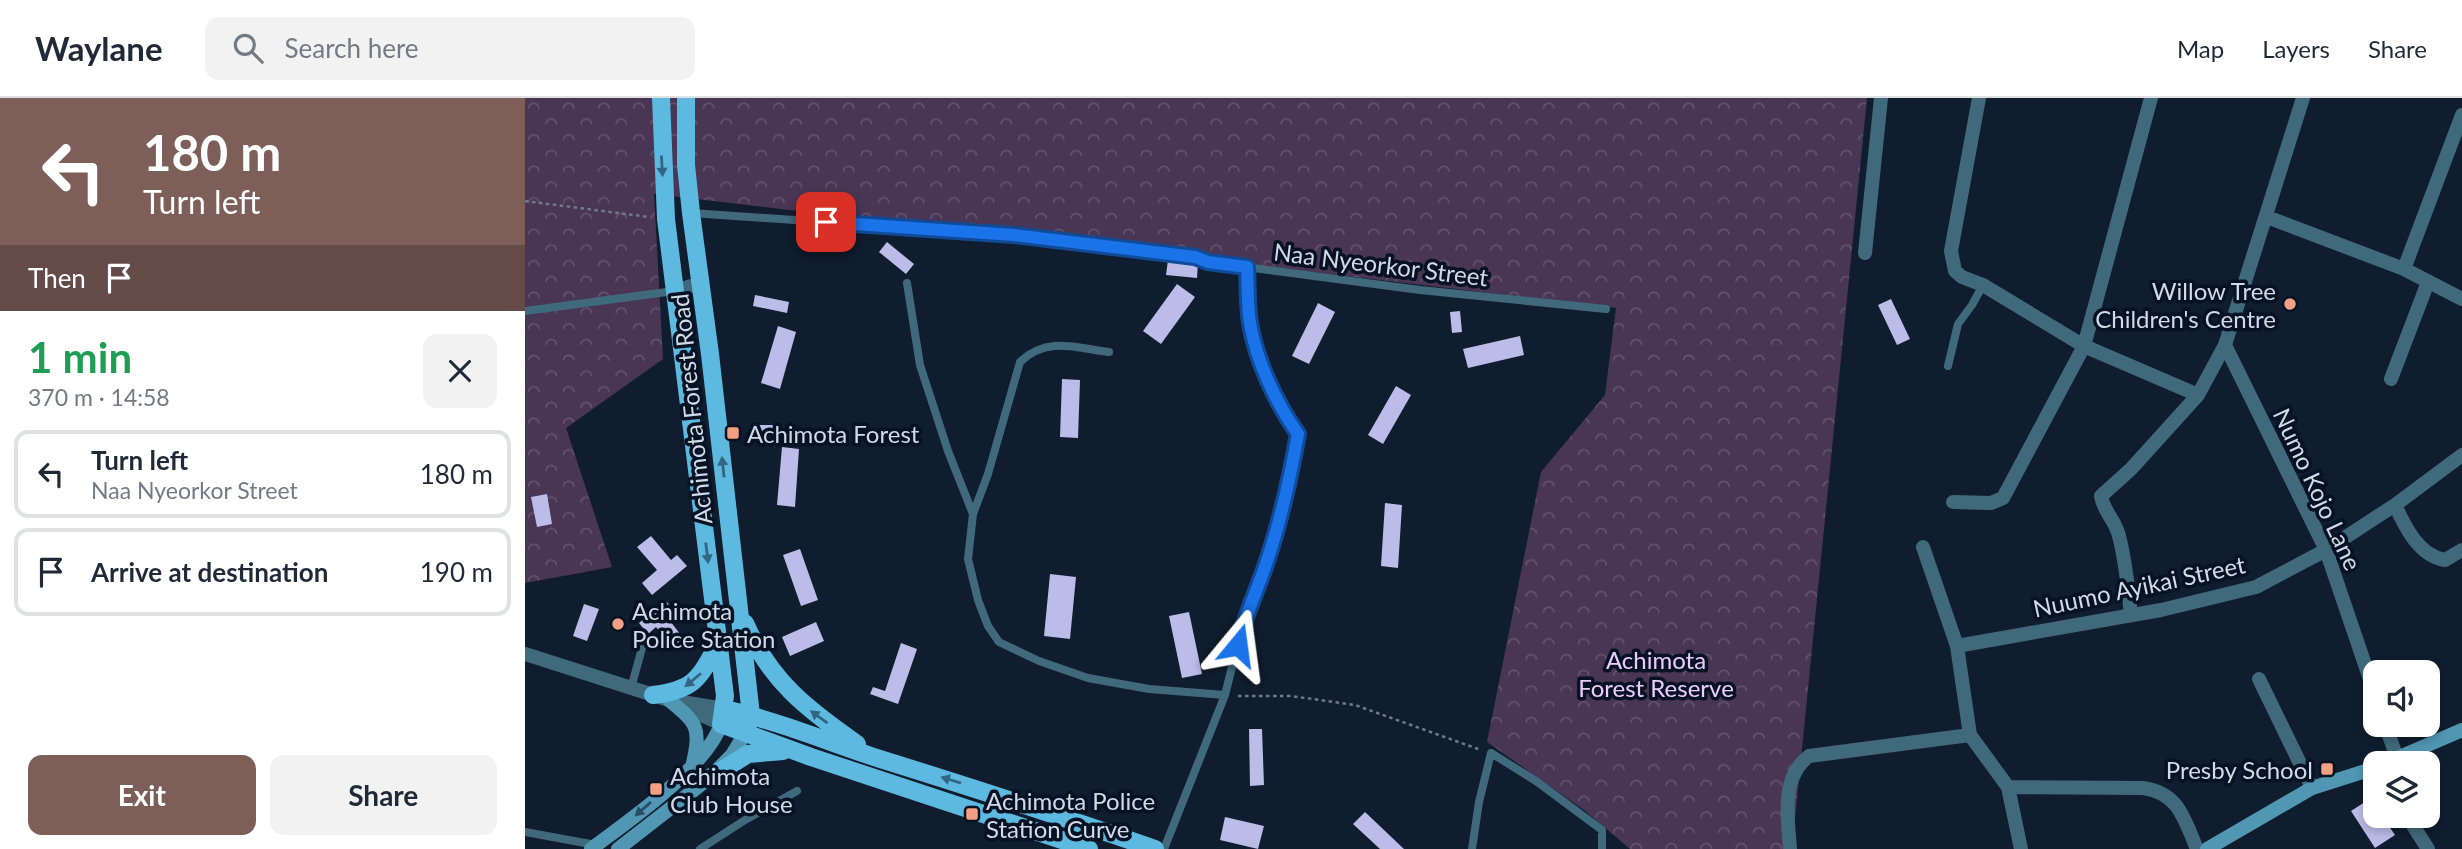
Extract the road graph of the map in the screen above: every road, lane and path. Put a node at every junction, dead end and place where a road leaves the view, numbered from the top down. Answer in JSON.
{"nodes":[{"id":1,"x":661,"y":98,"type":"edge"},
{"id":2,"x":686,"y":98,"type":"edge"},
{"id":3,"x":1881,"y":98,"type":"edge"},
{"id":4,"x":1979,"y":98,"type":"edge"},
{"id":5,"x":2151,"y":98,"type":"edge"},
{"id":6,"x":2303,"y":98,"type":"edge"},
{"id":7,"x":2462,"y":115,"type":"edge"},
{"id":8,"x":525,"y":201,"type":"edge"},
{"id":9,"x":691,"y":213,"type":"junction"},
{"id":10,"x":2267,"y":217,"type":"junction"},
{"id":11,"x":666,"y":219,"type":"junction"},
{"id":12,"x":1865,"y":253,"type":"dead end"},
{"id":13,"x":1247,"y":267,"type":"junction"},
{"id":14,"x":2404,"y":269,"type":"junction"},
{"id":15,"x":2428,"y":282,"type":"junction"},
{"id":16,"x":702,"y":283,"type":"junction"},
{"id":17,"x":907,"y":283,"type":"dead end"},
{"id":18,"x":1983,"y":285,"type":"junction"},
{"id":19,"x":674,"y":291,"type":"junction"},
{"id":20,"x":2462,"y":299,"type":"edge"},
{"id":21,"x":1606,"y":309,"type":"dead end"},
{"id":22,"x":525,"y":311,"type":"edge"},
{"id":23,"x":2225,"y":345,"type":"junction"},
{"id":24,"x":2084,"y":346,"type":"junction"},
{"id":25,"x":1109,"y":352,"type":"dead end"},
{"id":26,"x":1948,"y":366,"type":"dead end"},
{"id":27,"x":2391,"y":379,"type":"dead end"},
{"id":28,"x":2198,"y":395,"type":"junction"},
{"id":29,"x":2462,"y":455,"type":"edge"},
{"id":30,"x":1953,"y":502,"type":"dead end"},
{"id":31,"x":2395,"y":505,"type":"junction"},
{"id":32,"x":973,"y":514,"type":"junction"},
{"id":33,"x":1923,"y":547,"type":"dead end"},
{"id":34,"x":2462,"y":550,"type":"edge"},
{"id":35,"x":2326,"y":551,"type":"junction"},
{"id":36,"x":738,"y":608,"type":"junction"},
{"id":37,"x":2131,"y":615,"type":"junction"},
{"id":38,"x":644,"y":641,"type":"dead end"},
{"id":39,"x":718,"y":644,"type":"junction"},
{"id":40,"x":1957,"y":646,"type":"junction"},
{"id":41,"x":525,"y":654,"type":"edge"},
{"id":42,"x":2363,"y":660,"type":"edge"},
{"id":43,"x":2259,"y":679,"type":"dead end"},
{"id":44,"x":631,"y":688,"type":"junction"},
{"id":45,"x":1226,"y":695,"type":"junction"},
{"id":46,"x":661,"y":697,"type":"junction"},
{"id":47,"x":723,"y":716,"type":"junction"},
{"id":48,"x":749,"y":724,"type":"junction"},
{"id":49,"x":2462,"y":730,"type":"edge"},
{"id":50,"x":1970,"y":735,"type":"junction"},
{"id":51,"x":2415,"y":751,"type":"edge"},
{"id":52,"x":1491,"y":753,"type":"junction"},
{"id":53,"x":811,"y":757,"type":"junction"},
{"id":54,"x":874,"y":757,"type":"junction"},
{"id":55,"x":692,"y":765,"type":"junction"},
{"id":56,"x":2363,"y":772,"type":"edge"},
{"id":57,"x":708,"y":779,"type":"junction"},
{"id":58,"x":2008,"y":788,"type":"junction"},
{"id":59,"x":2312,"y":788,"type":"junction"},
{"id":60,"x":797,"y":792,"type":"dead end"},
{"id":61,"x":2415,"y":828,"type":"edge"},
{"id":62,"x":525,"y":832,"type":"edge"},
{"id":63,"x":593,"y":847,"type":"edge"},
{"id":64,"x":618,"y":849,"type":"edge"},
{"id":65,"x":700,"y":849,"type":"edge"},
{"id":66,"x":1089,"y":849,"type":"edge"},
{"id":67,"x":1155,"y":849,"type":"edge"},
{"id":68,"x":1164,"y":849,"type":"edge"},
{"id":69,"x":1472,"y":849,"type":"edge"},
{"id":70,"x":1602,"y":849,"type":"edge"},
{"id":71,"x":1790,"y":849,"type":"edge"},
{"id":72,"x":2021,"y":849,"type":"edge"},
{"id":73,"x":2197,"y":849,"type":"edge"},
{"id":74,"x":2207,"y":849,"type":"edge"},
{"id":75,"x":2428,"y":849,"type":"edge"}],
"edges":[{"from":1,"to":11,"type":"main road","name":"Achimota Forest Road","one_way":true},
{"from":2,"to":9,"type":"main road","name":"Achimota Forest Road"},
{"from":3,"to":12,"type":"street"},
{"from":4,"to":18,"type":"street"},
{"from":5,"to":24,"type":"street"},
{"from":6,"to":10,"type":"street"},
{"from":7,"to":14,"type":"street"},
{"from":8,"to":11,"type":"path"},
{"from":9,"to":13,"type":"lane","name":"Naa Nyeorkor Street"},
{"from":9,"to":16,"type":"main road","name":"Achimota Forest Road"},
{"from":10,"to":14,"type":"street"},
{"from":10,"to":23,"type":"street"},
{"from":11,"to":19,"type":"main road","name":"Achimota Forest Road"},
{"from":13,"to":21,"type":"lane","name":"Naa Nyeorkor Street"},
{"from":13,"to":45,"type":"lane"},
{"from":14,"to":15,"type":"street"},
{"from":15,"to":20,"type":"street"},
{"from":15,"to":27,"type":"street"},
{"from":16,"to":19,"type":"street"},
{"from":36,"to":16,"type":"main road","name":"Achimota Forest Road","one_way":true},
{"from":17,"to":32,"type":"lane"},
{"from":18,"to":24,"type":"street"},
{"from":18,"to":26,"type":"lane"},
{"from":19,"to":22,"type":"lane"},
{"from":19,"to":39,"type":"main road","name":"Achimota Forest Road","one_way":true},
{"from":23,"to":28,"type":"street"},
{"from":23,"to":35,"type":"street","name":"Numo Kojo Lane"},
{"from":24,"to":28,"type":"street"},
{"from":24,"to":30,"type":"street"},
{"from":25,"to":32,"type":"lane"},
{"from":28,"to":37,"type":"street"},
{"from":29,"to":31,"type":"street","name":"Nuumo Ayikai Street"},
{"from":31,"to":34,"type":"street"},
{"from":31,"to":35,"type":"street","name":"Nuumo Ayikai Street"},
{"from":32,"to":45,"type":"lane"},
{"from":33,"to":40,"type":"street"},
{"from":35,"to":37,"type":"street","name":"Nuumo Ayikai Street"},
{"from":35,"to":42,"type":"street","name":"Numo Kojo Lane"},
{"from":36,"to":48,"type":"main road","name":"Achimota Forest Road"},
{"from":54,"to":36,"type":"main road","one_way":true},
{"from":37,"to":40,"type":"street","name":"Nuumo Ayikai Street"},
{"from":38,"to":44,"type":"lane"},
{"from":39,"to":46,"type":"main road","one_way":true},
{"from":39,"to":47,"type":"main road","name":"Achimota Forest Road"},
{"from":40,"to":50,"type":"street"},
{"from":41,"to":44,"type":"street"},
{"from":43,"to":59,"type":"street"},
{"from":44,"to":46,"type":"street"},
{"from":45,"to":52,"type":"path"},
{"from":45,"to":68,"type":"lane"},
{"from":46,"to":47,"type":"street"},
{"from":46,"to":55,"type":"main road"},
{"from":47,"to":48,"type":"main road"},
{"from":47,"to":55,"type":"main road"},
{"from":48,"to":53,"type":"main road"},
{"from":48,"to":54,"type":"main road"},
{"from":48,"to":57,"type":"main road"},
{"from":49,"to":51,"type":"main road"},
{"from":50,"to":58,"type":"street"},
{"from":50,"to":71,"type":"street"},
{"from":52,"to":69,"type":"lane"},
{"from":52,"to":70,"type":"lane"},
{"from":53,"to":57,"type":"main road"},
{"from":53,"to":66,"type":"main road"},
{"from":67,"to":54,"type":"main road","one_way":true},
{"from":55,"to":63,"type":"main road","one_way":true},
{"from":56,"to":59,"type":"main road"},
{"from":57,"to":64,"type":"main road"},
{"from":58,"to":72,"type":"street"},
{"from":58,"to":73,"type":"street"},
{"from":59,"to":74,"type":"main road"},
{"from":60,"to":65,"type":"lane"},
{"from":61,"to":75,"type":"street"},
{"from":62,"to":63,"type":"lane"}]}
